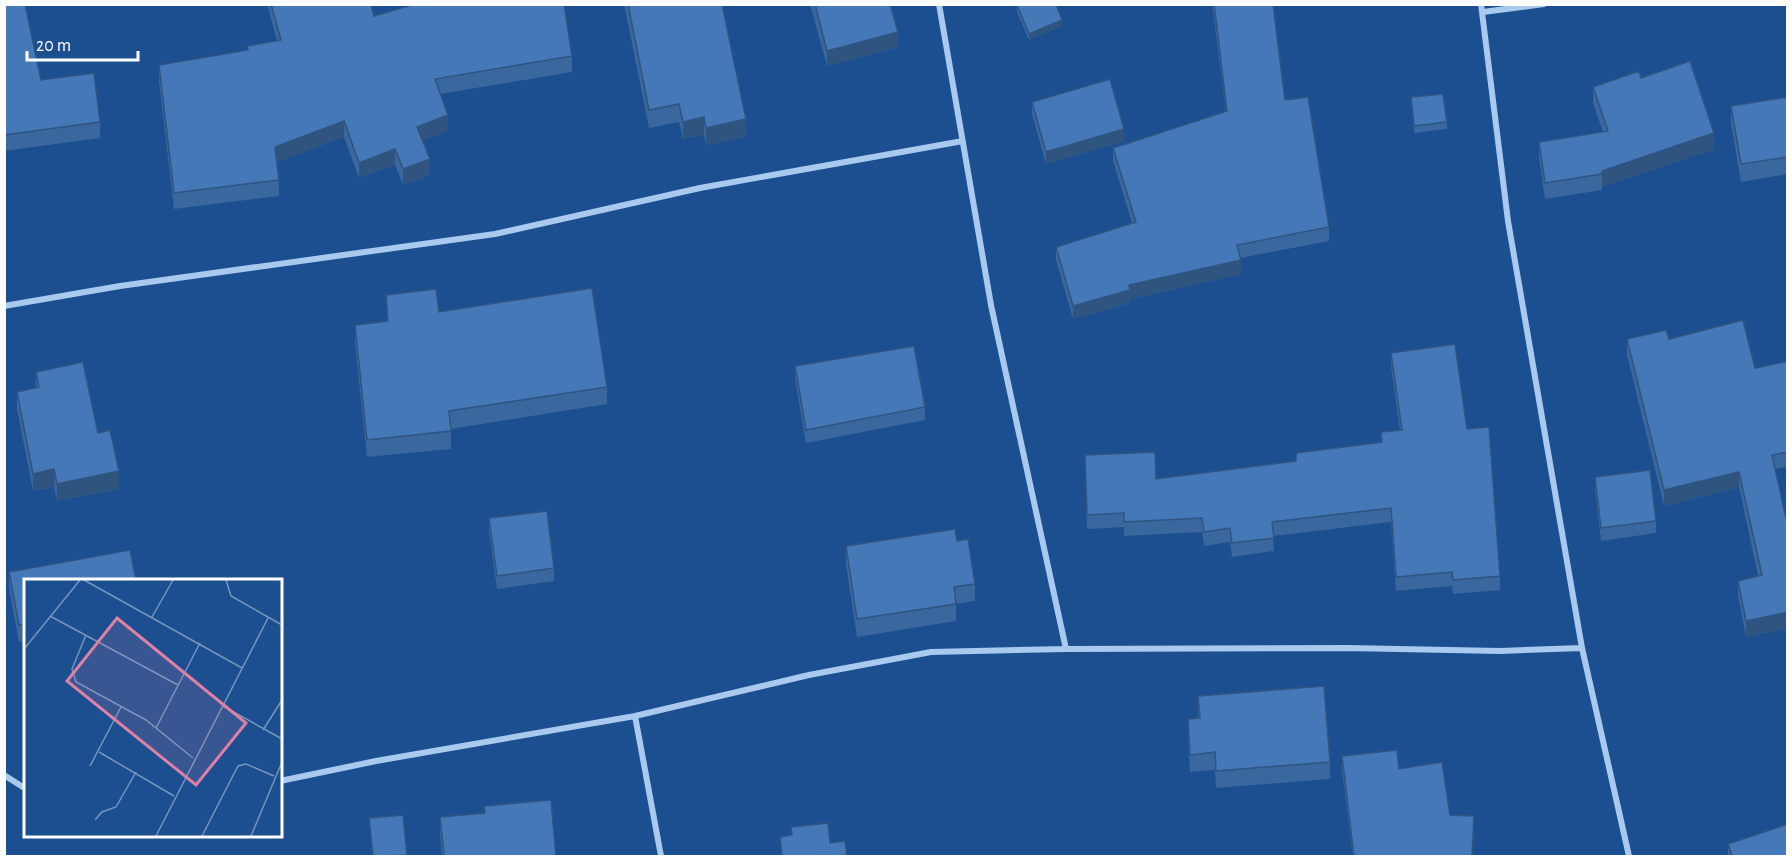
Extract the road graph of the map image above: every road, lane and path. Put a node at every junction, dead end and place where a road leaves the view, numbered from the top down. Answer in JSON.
{"nodes":[{"id":1,"x":939,"y":4,"type":"edge"},
{"id":2,"x":1544,"y":4,"type":"edge"},
{"id":3,"x":1482,"y":8,"type":"edge"},
{"id":4,"x":963,"y":141,"type":"junction"},
{"id":5,"x":4,"y":306,"type":"edge"},
{"id":6,"x":1582,"y":648,"type":"junction"},
{"id":7,"x":1066,"y":649,"type":"junction"},
{"id":8,"x":635,"y":717,"type":"junction"},
{"id":9,"x":4,"y":775,"type":"edge"},
{"id":10,"x":282,"y":780,"type":"edge"},
{"id":11,"x":24,"y":788,"type":"edge"},
{"id":12,"x":661,"y":856,"type":"edge"},
{"id":13,"x":1629,"y":856,"type":"edge"}],
"edges":[{"from":1,"to":4,"type":"street"},
{"from":2,"to":3,"type":"street"},
{"from":3,"to":6,"type":"street"},
{"from":4,"to":5,"type":"street"},
{"from":4,"to":7,"type":"street"},
{"from":6,"to":7,"type":"street"},
{"from":6,"to":13,"type":"street"},
{"from":7,"to":8,"type":"street"},
{"from":8,"to":10,"type":"street"},
{"from":8,"to":12,"type":"street"},
{"from":9,"to":11,"type":"street"}]}
